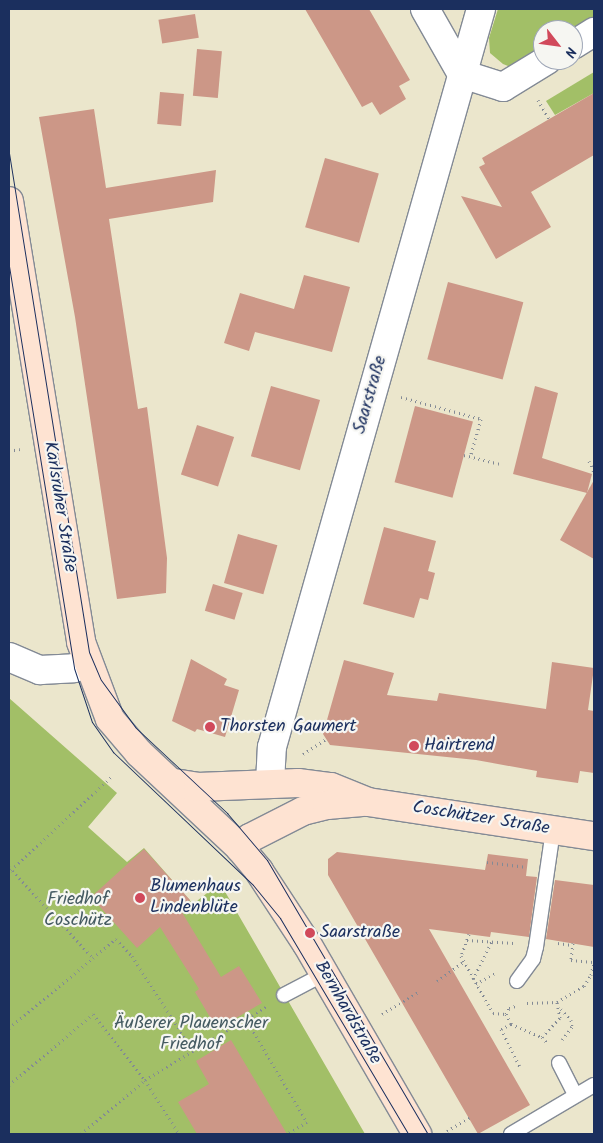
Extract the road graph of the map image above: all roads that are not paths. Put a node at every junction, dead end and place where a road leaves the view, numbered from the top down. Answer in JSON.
{"nodes":[{"id":1,"x":424,"y":9,"type":"edge"},
{"id":2,"x":481,"y":9,"type":"edge"},
{"id":3,"x":594,"y":32,"type":"edge"},
{"id":4,"x":583,"y":39,"type":"edge"},
{"id":5,"x":533,"y":68,"type":"edge"},
{"id":6,"x":462,"y":74,"type":"junction"},
{"id":7,"x":9,"y":201,"type":"edge"},
{"id":8,"x":9,"y":656,"type":"edge"},
{"id":9,"x":87,"y":664,"type":"junction"},
{"id":10,"x":174,"y":783,"type":"junction"},
{"id":11,"x":270,"y":783,"type":"junction"},
{"id":12,"x":368,"y":802,"type":"junction"},
{"id":13,"x":553,"y":830,"type":"junction"},
{"id":14,"x":594,"y":836,"type":"edge"},
{"id":15,"x":240,"y":848,"type":"junction"},
{"id":16,"x":324,"y":974,"type":"junction"},
{"id":17,"x":517,"y":981,"type":"dead end"},
{"id":18,"x":284,"y":996,"type":"road end"},
{"id":19,"x":559,"y":1063,"type":"road end"},
{"id":20,"x":594,"y":1085,"type":"edge"},
{"id":21,"x":575,"y":1095,"type":"junction"},
{"id":22,"x":417,"y":1134,"type":"edge"},
{"id":23,"x":511,"y":1134,"type":"edge"}],
"edges":[{"from":1,"to":6,"type":"street"},
{"from":2,"to":6,"type":"street","name":"Saarstraße"},
{"from":3,"to":4,"type":"street"},
{"from":5,"to":6,"type":"street"},
{"from":6,"to":11,"type":"street","name":"Saarstraße"},
{"from":7,"to":9,"type":"street","name":"Karlsruher Straße"},
{"from":8,"to":9,"type":"street"},
{"from":9,"to":10,"type":"street","name":"Karlsruher Straße"},
{"from":10,"to":11,"type":"street","name":"Coschützer Straße"},
{"from":10,"to":15,"type":"street","name":"Bernhardstraße"},
{"from":11,"to":12,"type":"street","name":"Coschützer Straße"},
{"from":12,"to":13,"type":"street","name":"Coschützer Straße"},
{"from":12,"to":15,"type":"street","name":"Coschützer Straße"},
{"from":13,"to":14,"type":"street","name":"Coschützer Straße"},
{"from":13,"to":17,"type":"lane"},
{"from":15,"to":16,"type":"street","name":"Bernhardstraße"},
{"from":16,"to":18,"type":"lane"},
{"from":16,"to":22,"type":"street","name":"Bernhardstraße"},
{"from":19,"to":21,"type":"lane"},
{"from":20,"to":21,"type":"lane"},
{"from":21,"to":23,"type":"lane"}]}
